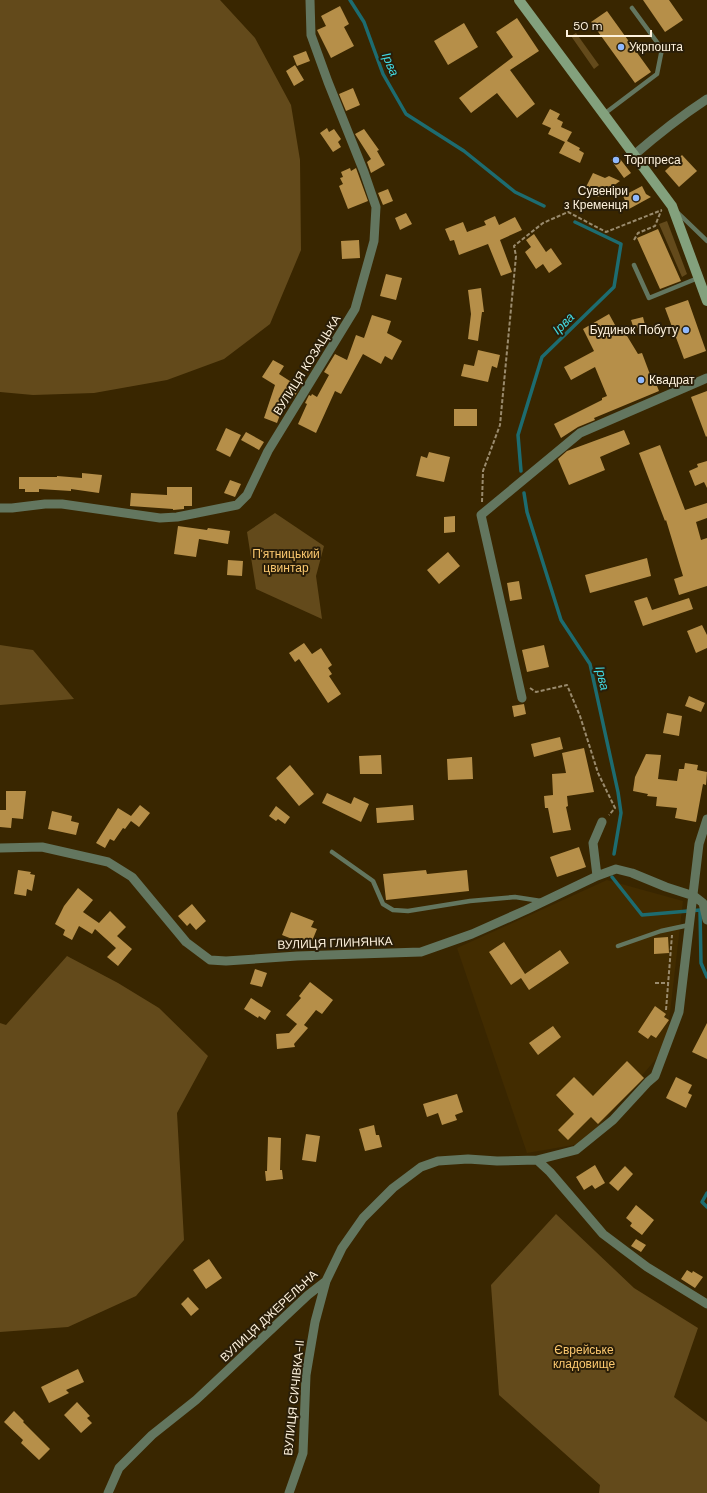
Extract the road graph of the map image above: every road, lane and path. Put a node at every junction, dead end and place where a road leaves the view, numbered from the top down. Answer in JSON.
{"nodes":[{"id":1,"x":310,"y":0,"type":"edge"},
{"id":2,"x":519,"y":0,"type":"edge"},
{"id":3,"x":632,"y":8,"type":"dead end"},
{"id":4,"x":707,"y":100,"type":"edge"},
{"id":5,"x":604,"y":114,"type":"junction"},
{"id":6,"x":634,"y":155,"type":"junction"},
{"id":7,"x":672,"y":206,"type":"junction"},
{"id":8,"x":661,"y":211,"type":"junction"},
{"id":9,"x":706,"y":238,"type":"edge"},
{"id":10,"x":634,"y":240,"type":"dead end"},
{"id":11,"x":634,"y":265,"type":"dead end"},
{"id":12,"x":698,"y":278,"type":"junction"},
{"id":13,"x":707,"y":301,"type":"edge"},
{"id":14,"x":707,"y":378,"type":"edge"},
{"id":15,"x":0,"y":508,"type":"edge"},
{"id":16,"x":481,"y":515,"type":"junction"},
{"id":17,"x":519,"y":682,"type":"junction"},
{"id":18,"x":522,"y":698,"type":"dead end"},
{"id":19,"x":707,"y":819,"type":"edge"},
{"id":20,"x":602,"y":822,"type":"joint"},
{"id":21,"x":0,"y":848,"type":"edge"},
{"id":22,"x":332,"y":852,"type":"dead end"},
{"id":23,"x":597,"y":876,"type":"junction"},
{"id":24,"x":693,"y":900,"type":"junction"},
{"id":25,"x":544,"y":901,"type":"junction"},
{"id":26,"x":707,"y":920,"type":"edge"},
{"id":27,"x":689,"y":925,"type":"junction"},
{"id":28,"x":673,"y":928,"type":"junction"},
{"id":29,"x":618,"y":946,"type":"dead end"},
{"id":30,"x":655,"y":983,"type":"dead end"},
{"id":31,"x":668,"y":983,"type":"junction"},
{"id":32,"x":666,"y":1010,"type":"dead end"},
{"id":33,"x":537,"y":1160,"type":"junction"},
{"id":34,"x":326,"y":1281,"type":"junction"},
{"id":35,"x":707,"y":1304,"type":"edge"},
{"id":36,"x":108,"y":1493,"type":"edge"},
{"id":37,"x":289,"y":1493,"type":"edge"}],
"edges":[{"from":1,"to":15,"type":"street","name":"ВУЛИЦЯ КОЗАЦЬКА"},
{"from":2,"to":5,"type":"main road"},
{"from":3,"to":5,"type":"lane"},
{"from":4,"to":6,"type":"street"},
{"from":5,"to":6,"type":"main road"},
{"from":6,"to":7,"type":"main road"},
{"from":7,"to":8,"type":"path"},
{"from":7,"to":9,"type":"lane"},
{"from":7,"to":12,"type":"main road"},
{"from":8,"to":10,"type":"path"},
{"from":8,"to":16,"type":"path"},
{"from":11,"to":12,"type":"lane"},
{"from":12,"to":13,"type":"main road"},
{"from":14,"to":16,"type":"street"},
{"from":16,"to":17,"type":"street"},
{"from":17,"to":18,"type":"street"},
{"from":17,"to":20,"type":"path"},
{"from":19,"to":24,"type":"street","name":"ВУЛИЦЯ ДЖЕРЕЛЬНА"},
{"from":20,"to":23,"type":"street"},
{"from":21,"to":25,"type":"street","name":"ВУЛИЦЯ ГЛИНЯНКА"},
{"from":22,"to":25,"type":"lane"},
{"from":23,"to":24,"type":"street","name":"ВУЛИЦЯ ГЛИНЯНКА"},
{"from":23,"to":25,"type":"street","name":"ВУЛИЦЯ ГЛИНЯНКА"},
{"from":24,"to":26,"type":"street"},
{"from":24,"to":27,"type":"street","name":"ВУЛИЦЯ ДЖЕРЕЛЬНА"},
{"from":27,"to":28,"type":"lane"},
{"from":27,"to":33,"type":"street","name":"ВУЛИЦЯ ДЖЕРЕЛЬНА"},
{"from":28,"to":29,"type":"lane"},
{"from":28,"to":31,"type":"path"},
{"from":30,"to":31,"type":"path"},
{"from":31,"to":32,"type":"path"},
{"from":33,"to":34,"type":"street","name":"ВУЛИЦЯ ДЖЕРЕЛЬНА"},
{"from":33,"to":35,"type":"street"},
{"from":34,"to":36,"type":"street","name":"ВУЛИЦЯ ДЖЕРЕЛЬНА"},
{"from":34,"to":37,"type":"street","name":"ВУЛИЦЯ СИЧІВКА-II"}]}
